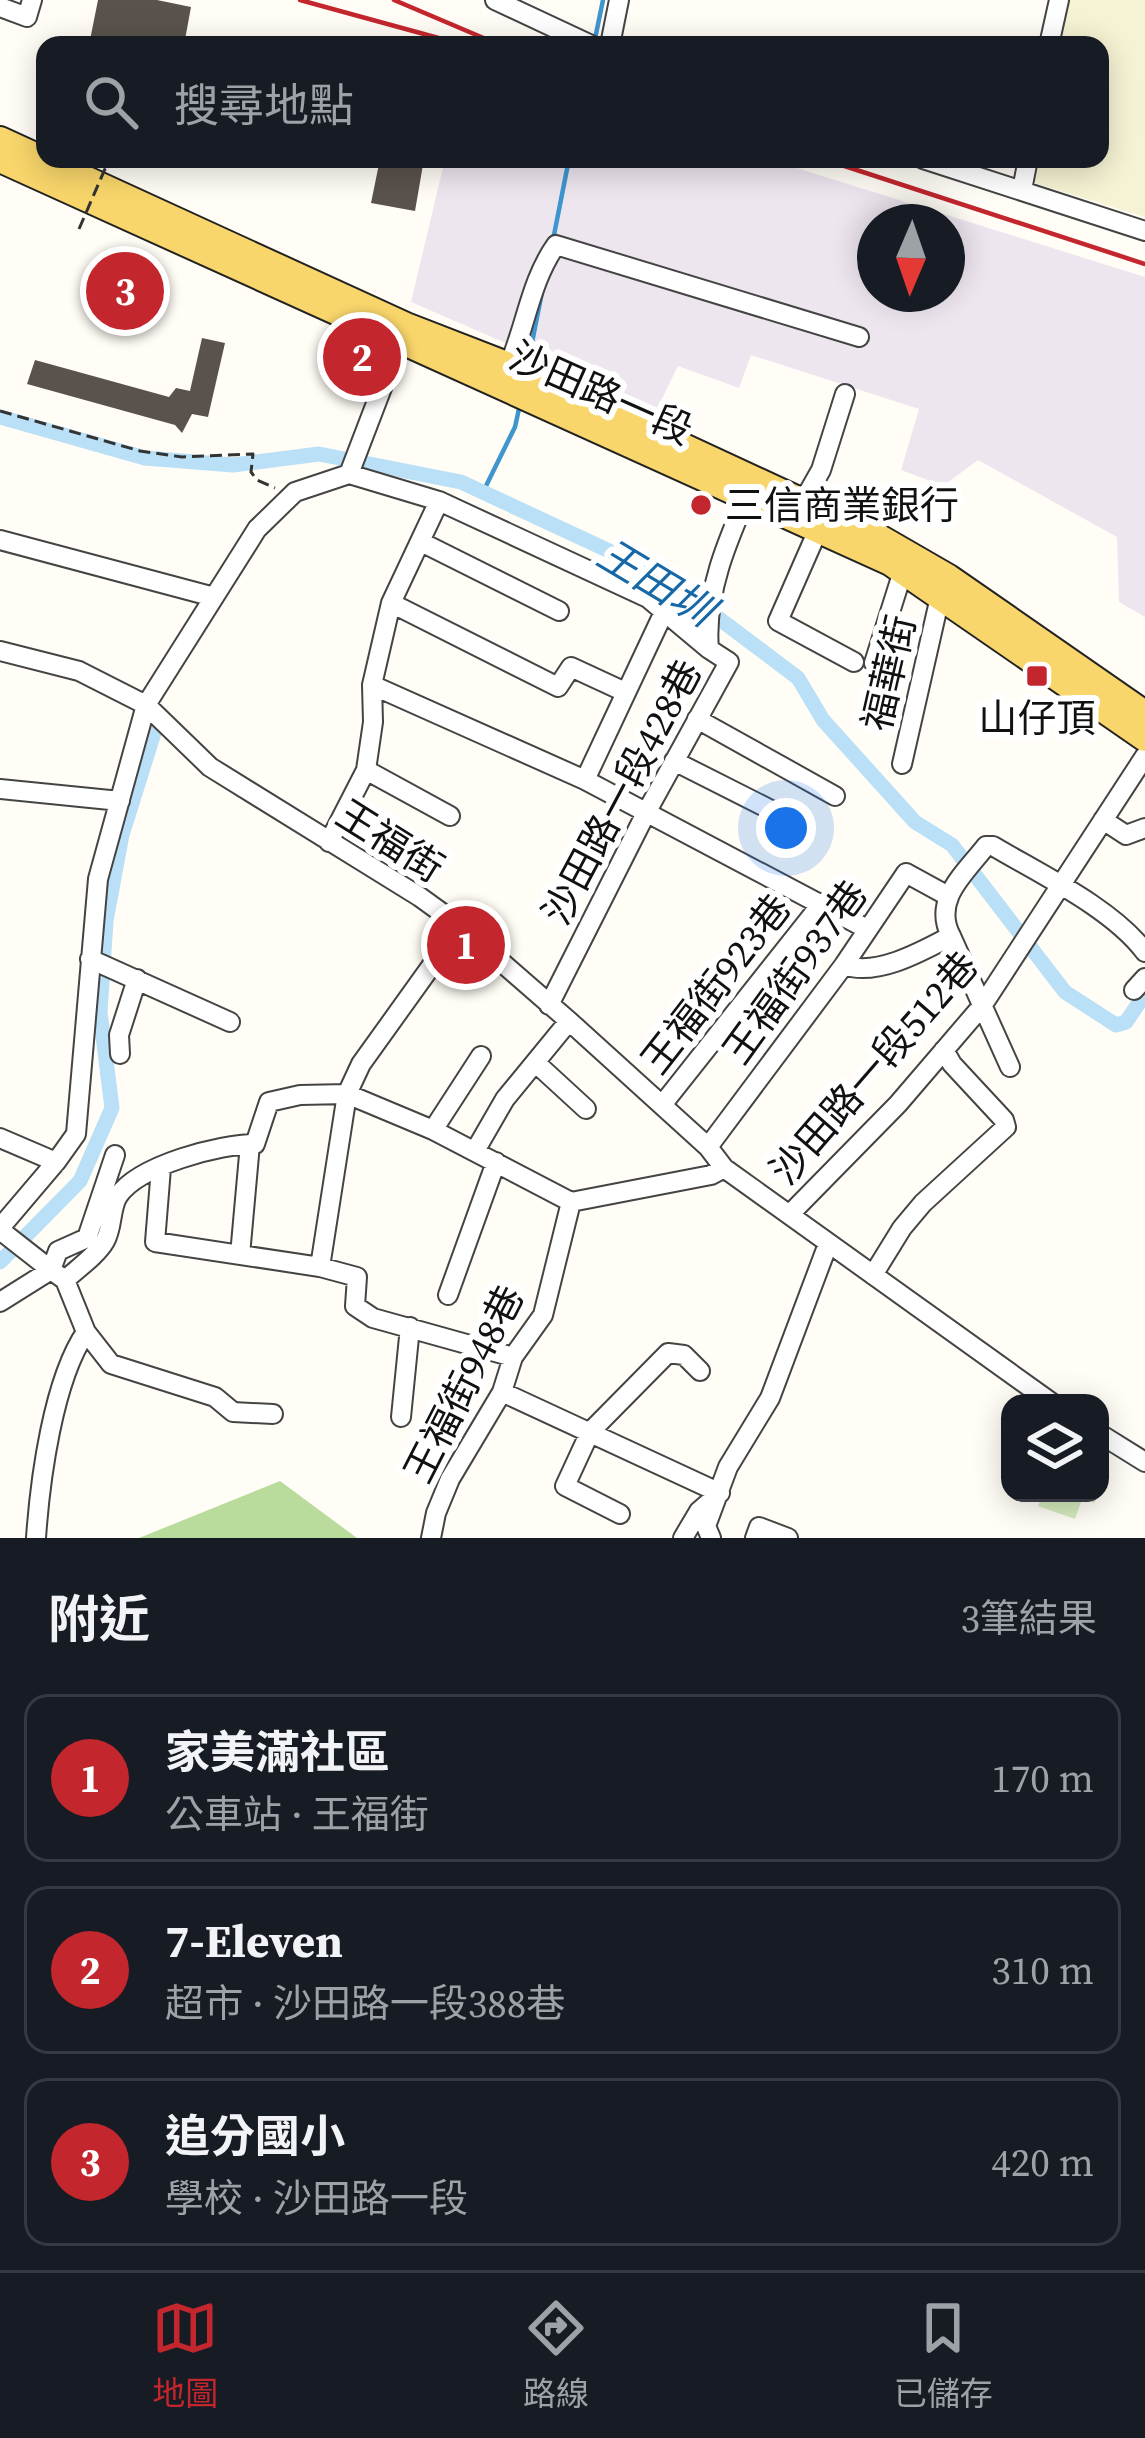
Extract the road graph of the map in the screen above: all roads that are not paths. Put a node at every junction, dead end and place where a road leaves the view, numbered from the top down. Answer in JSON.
{"nodes":[{"id":1,"x":32,"y":0,"type":"edge"},
{"id":2,"x":495,"y":0,"type":"edge"},
{"id":3,"x":619,"y":0,"type":"edge"},
{"id":4,"x":1059,"y":0,"type":"edge"},
{"id":5,"x":0,"y":7,"type":"edge"},
{"id":6,"x":571,"y":36,"type":"edge"},
{"id":7,"x":612,"y":36,"type":"edge"},
{"id":8,"x":1051,"y":36,"type":"edge"},
{"id":9,"x":0,"y":139,"type":"edge"},
{"id":10,"x":36,"y":158,"type":"edge"},
{"id":11,"x":0,"y":160,"type":"edge"},
{"id":12,"x":54,"y":168,"type":"edge"},
{"id":13,"x":952,"y":168,"type":"edge"},
{"id":14,"x":1026,"y":168,"type":"edge"},
{"id":15,"x":1022,"y":190,"type":"junction"},
{"id":16,"x":148,"y":218,"type":"junction"},
{"id":17,"x":1145,"y":231,"type":"edge"},
{"id":18,"x":403,"y":333,"type":"junction"},
{"id":19,"x":859,"y":337,"type":"dead end"},
{"id":20,"x":509,"y":365,"type":"junction"},
{"id":21,"x":845,"y":394,"type":"dead end"},
{"id":22,"x":349,"y":474,"type":"junction"},
{"id":23,"x":750,"y":488,"type":"junction"},
{"id":24,"x":804,"y":500,"type":"junction"},
{"id":25,"x":439,"y":501,"type":"junction"},
{"id":26,"x":818,"y":530,"type":"junction"},
{"id":27,"x":0,"y":540,"type":"edge"},
{"id":28,"x":421,"y":542,"type":"junction"},
{"id":29,"x":903,"y":571,"type":"junction"},
{"id":30,"x":940,"y":597,"type":"junction"},
{"id":31,"x":214,"y":598,"type":"junction"},
{"id":32,"x":391,"y":603,"type":"junction"},
{"id":33,"x":560,"y":611,"type":"dead end"},
{"id":34,"x":664,"y":612,"type":"junction"},
{"id":35,"x":709,"y":649,"type":"junction"},
{"id":36,"x":0,"y":651,"type":"edge"},
{"id":37,"x":372,"y":685,"type":"junction"},
{"id":38,"x":625,"y":692,"type":"junction"},
{"id":39,"x":146,"y":705,"type":"junction"},
{"id":40,"x":1145,"y":713,"type":"edge"},
{"id":41,"x":698,"y":719,"type":"junction"},
{"id":42,"x":1145,"y":740,"type":"edge"},
{"id":43,"x":1145,"y":756,"type":"edge"},
{"id":44,"x":674,"y":761,"type":"junction"},
{"id":45,"x":902,"y":764,"type":"dead end"},
{"id":46,"x":366,"y":770,"type":"junction"},
{"id":47,"x":584,"y":780,"type":"junction"},
{"id":48,"x":0,"y":789,"type":"edge"},
{"id":49,"x":835,"y":796,"type":"dead end"},
{"id":50,"x":120,"y":802,"type":"junction"},
{"id":51,"x":772,"y":811,"type":"dead end"},
{"id":52,"x":646,"y":813,"type":"junction"},
{"id":53,"x":450,"y":816,"type":"dead end"},
{"id":54,"x":1103,"y":820,"type":"junction"},
{"id":55,"x":1145,"y":828,"type":"edge"},
{"id":56,"x":329,"y":842,"type":"junction"},
{"id":57,"x":1060,"y":885,"type":"junction"},
{"id":58,"x":948,"y":896,"type":"junction"},
{"id":59,"x":822,"y":903,"type":"junction"},
{"id":60,"x":460,"y":926,"type":"junction"},
{"id":61,"x":867,"y":929,"type":"junction"},
{"id":62,"x":951,"y":936,"type":"junction"},
{"id":63,"x":1145,"y":952,"type":"edge"},
{"id":64,"x":90,"y":959,"type":"junction"},
{"id":65,"x":844,"y":965,"type":"junction"},
{"id":66,"x":137,"y":979,"type":"junction"},
{"id":67,"x":550,"y":1005,"type":"junction"},
{"id":68,"x":982,"y":1006,"type":"junction"},
{"id":69,"x":569,"y":1021,"type":"junction"},
{"id":70,"x":230,"y":1022,"type":"dead end"},
{"id":71,"x":944,"y":1050,"type":"junction"},
{"id":72,"x":120,"y":1054,"type":"dead end"},
{"id":73,"x":481,"y":1056,"type":"dead end"},
{"id":74,"x":537,"y":1064,"type":"junction"},
{"id":75,"x":1010,"y":1067,"type":"dead end"},
{"id":76,"x":347,"y":1094,"type":"junction"},
{"id":77,"x":662,"y":1105,"type":"junction"},
{"id":78,"x":586,"y":1109,"type":"dead end"},
{"id":79,"x":433,"y":1130,"type":"junction"},
{"id":80,"x":0,"y":1138,"type":"edge"},
{"id":81,"x":250,"y":1144,"type":"junction"},
{"id":82,"x":708,"y":1148,"type":"junction"},
{"id":83,"x":475,"y":1151,"type":"junction"},
{"id":84,"x":115,"y":1155,"type":"dead end"},
{"id":85,"x":56,"y":1162,"type":"junction"},
{"id":86,"x":496,"y":1162,"type":"junction"},
{"id":87,"x":161,"y":1168,"type":"junction"},
{"id":88,"x":724,"y":1168,"type":"junction"},
{"id":89,"x":571,"y":1202,"type":"junction"},
{"id":90,"x":790,"y":1214,"type":"junction"},
{"id":91,"x":0,"y":1228,"type":"edge"},
{"id":92,"x":828,"y":1244,"type":"junction"},
{"id":93,"x":240,"y":1255,"type":"junction"},
{"id":94,"x":320,"y":1268,"type":"junction"},
{"id":95,"x":58,"y":1275,"type":"junction"},
{"id":96,"x":874,"y":1275,"type":"junction"},
{"id":97,"x":448,"y":1295,"type":"dead end"},
{"id":98,"x":0,"y":1302,"type":"edge"},
{"id":99,"x":410,"y":1327,"type":"junction"},
{"id":100,"x":86,"y":1332,"type":"junction"},
{"id":101,"x":513,"y":1357,"type":"junction"},
{"id":102,"x":700,"y":1371,"type":"dead end"},
{"id":103,"x":502,"y":1392,"type":"junction"},
{"id":104,"x":1039,"y":1394,"type":"edge"},
{"id":105,"x":273,"y":1414,"type":"dead end"},
{"id":106,"x":400,"y":1417,"type":"dead end"},
{"id":107,"x":590,"y":1432,"type":"junction"},
{"id":108,"x":1109,"y":1440,"type":"edge"},
{"id":109,"x":1145,"y":1462,"type":"edge"},
{"id":110,"x":720,"y":1493,"type":"junction"},
{"id":111,"x":620,"y":1514,"type":"dead end"},
{"id":112,"x":36,"y":1538,"type":"edge"},
{"id":113,"x":431,"y":1538,"type":"edge"},
{"id":114,"x":683,"y":1538,"type":"edge"},
{"id":115,"x":711,"y":1538,"type":"edge"},
{"id":116,"x":755,"y":1538,"type":"edge"},
{"id":117,"x":788,"y":1538,"type":"edge"}],
"edges":[{"from":1,"to":5,"type":"street"},
{"from":2,"to":6,"type":"street"},
{"from":3,"to":7,"type":"street"},
{"from":4,"to":8,"type":"street"},
{"from":9,"to":10,"type":"main road","name":"沙田路一段"},
{"from":11,"to":16,"type":"main road","name":"沙田路一段"},
{"from":12,"to":16,"type":"main road","name":"沙田路一段"},
{"from":13,"to":15,"type":"street"},
{"from":14,"to":15,"type":"street"},
{"from":15,"to":17,"type":"street"},
{"from":16,"to":18,"type":"main road","name":"沙田路一段"},
{"from":18,"to":20,"type":"main road","name":"沙田路一段"},
{"from":18,"to":22,"type":"street"},
{"from":18,"to":23,"type":"main road","name":"沙田路一段"},
{"from":19,"to":20,"type":"street"},
{"from":20,"to":23,"type":"main road","name":"沙田路一段"},
{"from":21,"to":24,"type":"street"},
{"from":22,"to":25,"type":"street"},
{"from":22,"to":31,"type":"street"},
{"from":23,"to":24,"type":"main road","name":"沙田路一段"},
{"from":23,"to":26,"type":"main road","name":"沙田路一段"},
{"from":23,"to":35,"type":"street","name":"沙田路一段428巷"},
{"from":24,"to":40,"type":"main road","name":"沙田路一段"},
{"from":25,"to":28,"type":"street"},
{"from":25,"to":34,"type":"street"},
{"from":26,"to":29,"type":"main road","name":"沙田路一段"},
{"from":26,"to":29,"type":"street"},
{"from":27,"to":31,"type":"street"},
{"from":28,"to":32,"type":"street"},
{"from":28,"to":33,"type":"street"},
{"from":29,"to":30,"type":"main road","name":"沙田路一段"},
{"from":30,"to":42,"type":"main road","name":"沙田路一段"},
{"from":30,"to":45,"type":"street","name":"福華街"},
{"from":31,"to":39,"type":"street"},
{"from":32,"to":37,"type":"street"},
{"from":32,"to":38,"type":"street"},
{"from":34,"to":35,"type":"street"},
{"from":34,"to":38,"type":"street"},
{"from":35,"to":41,"type":"street","name":"沙田路一段428巷"},
{"from":36,"to":39,"type":"street","name":"王福街"},
{"from":37,"to":46,"type":"street"},
{"from":37,"to":47,"type":"street"},
{"from":38,"to":47,"type":"street"},
{"from":39,"to":50,"type":"street"},
{"from":39,"to":56,"type":"street","name":"王福街"},
{"from":41,"to":44,"type":"street","name":"沙田路一段428巷"},
{"from":41,"to":49,"type":"street"},
{"from":43,"to":54,"type":"street","name":"沙田路一段512巷"},
{"from":44,"to":51,"type":"street"},
{"from":44,"to":52,"type":"street","name":"沙田路一段428巷"},
{"from":46,"to":53,"type":"street"},
{"from":46,"to":56,"type":"street"},
{"from":47,"to":52,"type":"street"},
{"from":48,"to":50,"type":"street"},
{"from":50,"to":64,"type":"street"},
{"from":52,"to":59,"type":"street"},
{"from":52,"to":67,"type":"street","name":"沙田路一段428巷"},
{"from":54,"to":55,"type":"street"},
{"from":54,"to":57,"type":"street","name":"沙田路一段512巷"},
{"from":56,"to":60,"type":"street","name":"王福街"},
{"from":57,"to":58,"type":"street"},
{"from":57,"to":63,"type":"street"},
{"from":57,"to":68,"type":"street","name":"沙田路一段512巷"},
{"from":58,"to":61,"type":"street","name":"王福街937巷"},
{"from":58,"to":62,"type":"street"},
{"from":59,"to":61,"type":"street"},
{"from":59,"to":77,"type":"street","name":"王福街923巷"},
{"from":60,"to":67,"type":"street","name":"王福街"},
{"from":60,"to":76,"type":"street"},
{"from":61,"to":65,"type":"street","name":"王福街937巷"},
{"from":62,"to":65,"type":"street"},
{"from":62,"to":68,"type":"street"},
{"from":64,"to":66,"type":"street"},
{"from":64,"to":85,"type":"street"},
{"from":65,"to":82,"type":"street","name":"王福街937巷"},
{"from":66,"to":70,"type":"street"},
{"from":66,"to":72,"type":"street"},
{"from":67,"to":69,"type":"street","name":"王福街"},
{"from":68,"to":71,"type":"street","name":"沙田路一段512巷"},
{"from":68,"to":75,"type":"street"},
{"from":69,"to":74,"type":"street"},
{"from":69,"to":77,"type":"street","name":"王福街"},
{"from":71,"to":90,"type":"street","name":"沙田路一段512巷"},
{"from":71,"to":96,"type":"street"},
{"from":73,"to":79,"type":"street"},
{"from":74,"to":78,"type":"street"},
{"from":74,"to":83,"type":"street"},
{"from":76,"to":79,"type":"street"},
{"from":76,"to":81,"type":"street"},
{"from":76,"to":94,"type":"street"},
{"from":77,"to":82,"type":"street","name":"王福街"},
{"from":79,"to":83,"type":"street"},
{"from":80,"to":85,"type":"street"},
{"from":81,"to":87,"type":"street"},
{"from":81,"to":93,"type":"street"},
{"from":82,"to":88,"type":"street","name":"沙田路一段512巷"},
{"from":83,"to":86,"type":"street"},
{"from":84,"to":95,"type":"street"},
{"from":85,"to":91,"type":"street"},
{"from":86,"to":89,"type":"street"},
{"from":86,"to":97,"type":"street"},
{"from":87,"to":93,"type":"street"},
{"from":87,"to":95,"type":"street"},
{"from":88,"to":89,"type":"street"},
{"from":88,"to":90,"type":"street","name":"沙田路一段512巷"},
{"from":89,"to":101,"type":"street","name":"王福街948巷"},
{"from":90,"to":92,"type":"street"},
{"from":91,"to":95,"type":"street"},
{"from":92,"to":96,"type":"street"},
{"from":92,"to":110,"type":"street"},
{"from":93,"to":94,"type":"street"},
{"from":94,"to":99,"type":"street"},
{"from":95,"to":98,"type":"street"},
{"from":95,"to":100,"type":"street"},
{"from":96,"to":104,"type":"street"},
{"from":99,"to":101,"type":"street"},
{"from":99,"to":106,"type":"street"},
{"from":100,"to":105,"type":"street"},
{"from":100,"to":112,"type":"street"},
{"from":101,"to":103,"type":"street","name":"王福街948巷"},
{"from":102,"to":107,"type":"street"},
{"from":103,"to":107,"type":"street"},
{"from":103,"to":113,"type":"street","name":"王福街948巷"},
{"from":107,"to":110,"type":"street"},
{"from":107,"to":111,"type":"street"},
{"from":108,"to":109,"type":"street"},
{"from":110,"to":114,"type":"street"},
{"from":110,"to":115,"type":"street"},
{"from":116,"to":117,"type":"street"}]}
